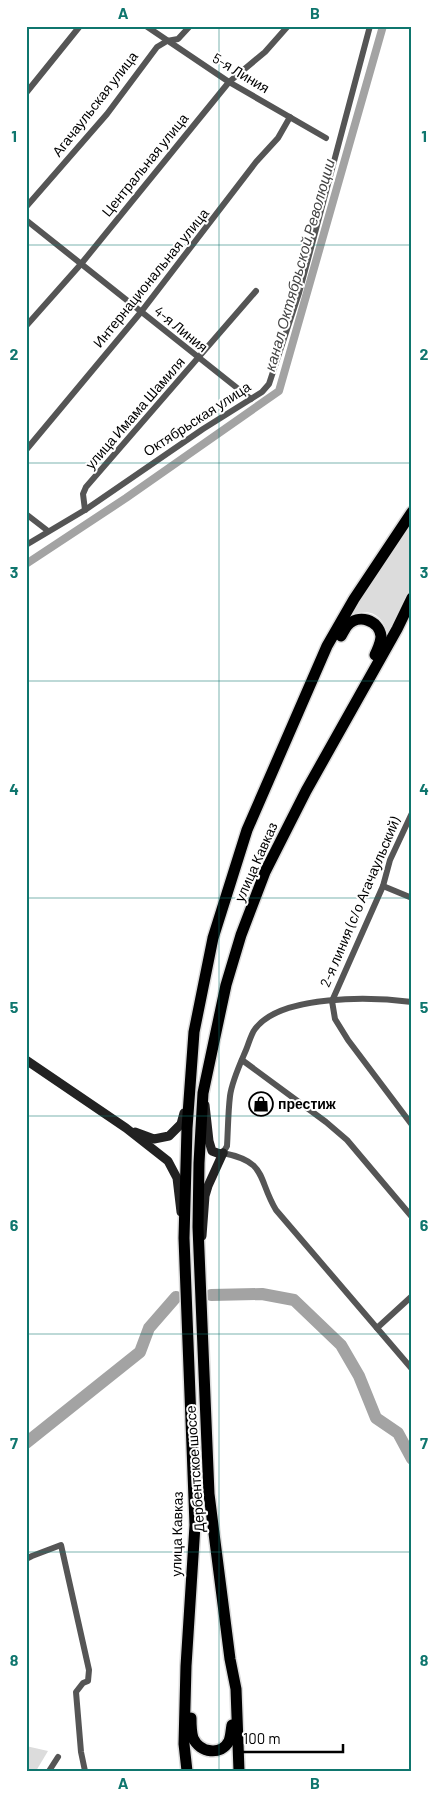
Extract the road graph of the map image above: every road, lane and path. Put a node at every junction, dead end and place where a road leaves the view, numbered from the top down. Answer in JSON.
{"nodes":[{"id":1,"x":80,"y":26,"type":"edge"},
{"id":2,"x":146,"y":26,"type":"edge"},
{"id":3,"x":190,"y":26,"type":"edge"},
{"id":4,"x":288,"y":26,"type":"edge"},
{"id":5,"x":370,"y":26,"type":"edge"},
{"id":6,"x":167,"y":42,"type":"junction"},
{"id":7,"x":229,"y":82,"type":"junction"},
{"id":8,"x":26,"y":93,"type":"edge"},
{"id":9,"x":290,"y":118,"type":"junction"},
{"id":10,"x":326,"y":138,"type":"dead end"},
{"id":11,"x":26,"y":207,"type":"edge"},
{"id":12,"x":26,"y":220,"type":"edge"},
{"id":13,"x":81,"y":264,"type":"junction"},
{"id":14,"x":256,"y":291,"type":"dead end"},
{"id":15,"x":141,"y":312,"type":"junction"},
{"id":16,"x":26,"y":326,"type":"edge"},
{"id":17,"x":199,"y":359,"type":"junction"},
{"id":18,"x":251,"y":399,"type":"junction"},
{"id":19,"x":26,"y":450,"type":"edge"},
{"id":20,"x":85,"y":510,"type":"junction"},
{"id":21,"x":412,"y":512,"type":"edge"},
{"id":22,"x":26,"y":514,"type":"edge"},
{"id":23,"x":48,"y":531,"type":"junction"},
{"id":24,"x":26,"y":545,"type":"edge"},
{"id":25,"x":412,"y":598,"type":"edge"},
{"id":26,"x":300,"y":706,"type":"junction"},
{"id":27,"x":339,"y":734,"type":"junction"},
{"id":28,"x":412,"y":813,"type":"edge"},
{"id":29,"x":383,"y":886,"type":"junction"},
{"id":30,"x":412,"y":898,"type":"edge"},
{"id":31,"x":332,"y":1001,"type":"junction"},
{"id":32,"x":412,"y":1002,"type":"edge"},
{"id":33,"x":26,"y":1060,"type":"edge"},
{"id":34,"x":242,"y":1060,"type":"junction"},
{"id":35,"x":190,"y":1091,"type":"junction"},
{"id":36,"x":203,"y":1093,"type":"junction"},
{"id":37,"x":412,"y":1124,"type":"edge"},
{"id":38,"x":126,"y":1128,"type":"junction"},
{"id":39,"x":223,"y":1153,"type":"junction"},
{"id":40,"x":199,"y":1163,"type":"joint"},
{"id":41,"x":412,"y":1217,"type":"edge"},
{"id":42,"x":184,"y":1238,"type":"junction"},
{"id":43,"x":200,"y":1261,"type":"junction"},
{"id":44,"x":412,"y":1296,"type":"edge"},
{"id":45,"x":376,"y":1328,"type":"junction"},
{"id":46,"x":412,"y":1369,"type":"edge"},
{"id":47,"x":26,"y":1559,"type":"edge"},
{"id":48,"x":230,"y":1659,"type":"junction"},
{"id":49,"x":186,"y":1666,"type":"junction"},
{"id":50,"x":58,"y":1757,"type":"dead end"},
{"id":51,"x":49,"y":1771,"type":"edge"},
{"id":52,"x":85,"y":1771,"type":"edge"},
{"id":53,"x":187,"y":1771,"type":"edge"},
{"id":54,"x":239,"y":1771,"type":"edge"}],
"edges":[{"from":1,"to":8,"type":"street"},
{"from":2,"to":6,"type":"street","name":"5-я Линия"},
{"from":3,"to":6,"type":"street","name":"Агачаульская улица"},
{"from":4,"to":7,"type":"street","name":"Центральная улица"},
{"from":5,"to":18,"type":"street","name":"Октябрьская улица"},
{"from":6,"to":7,"type":"street","name":"5-я Линия"},
{"from":6,"to":11,"type":"street","name":"Агачаульская улица"},
{"from":7,"to":9,"type":"street","name":"5-я Линия"},
{"from":7,"to":13,"type":"street","name":"Центральная улица"},
{"from":9,"to":10,"type":"street","name":"5-я Линия"},
{"from":9,"to":15,"type":"street","name":"Интернациональная улица"},
{"from":12,"to":13,"type":"street","name":"4-я Линия"},
{"from":13,"to":15,"type":"street","name":"4-я Линия"},
{"from":13,"to":16,"type":"street","name":"Центральная улица"},
{"from":14,"to":17,"type":"street","name":"улица Имама Шамиля"},
{"from":15,"to":17,"type":"street","name":"4-я Линия"},
{"from":15,"to":19,"type":"street","name":"Интернациональная улица"},
{"from":17,"to":18,"type":"street","name":"4-я Линия"},
{"from":17,"to":20,"type":"street","name":"улица Имама Шамиля"},
{"from":18,"to":20,"type":"street","name":"Октябрьская улица"},
{"from":20,"to":23,"type":"street","name":"Октябрьская улица"},
{"from":21,"to":26,"type":"highway"},
{"from":22,"to":23,"type":"street"},
{"from":23,"to":24,"type":"street","name":"Октябрьская улица"},
{"from":25,"to":27,"type":"highway","name":"улица Кавказ"},
{"from":26,"to":27,"type":"highway"},
{"from":26,"to":35,"type":"highway","name":"улица Кавказ"},
{"from":27,"to":36,"type":"highway","name":"улица Кавказ"},
{"from":28,"to":29,"type":"street","name":"2-я линия (с/о Агачаульский)"},
{"from":29,"to":30,"type":"street"},
{"from":29,"to":31,"type":"street","name":"2-я линия (с/о Агачаульский)"},
{"from":31,"to":32,"type":"street"},
{"from":31,"to":34,"type":"street"},
{"from":31,"to":37,"type":"street"},
{"from":33,"to":38,"type":"main road"},
{"from":34,"to":39,"type":"street"},
{"from":34,"to":41,"type":"street"},
{"from":35,"to":38,"type":"main road"},
{"from":35,"to":42,"type":"highway","name":"улица Кавказ"},
{"from":36,"to":39,"type":"main road"},
{"from":36,"to":40,"type":"highway","name":"улица Кавказ"},
{"from":38,"to":42,"type":"main road"},
{"from":39,"to":43,"type":"main road"},
{"from":39,"to":45,"type":"street"},
{"from":40,"to":43,"type":"highway","name":"Дербентское шоссе"},
{"from":42,"to":49,"type":"highway","name":"улица Кавказ"},
{"from":43,"to":48,"type":"highway","name":"Дербентское шоссе"},
{"from":44,"to":45,"type":"street"},
{"from":45,"to":46,"type":"street"},
{"from":47,"to":52,"type":"street"},
{"from":48,"to":49,"type":"highway"},
{"from":48,"to":54,"type":"highway","name":"Дербентское шоссе"},
{"from":49,"to":53,"type":"highway","name":"улица Кавказ"},
{"from":50,"to":51,"type":"street"}]}
